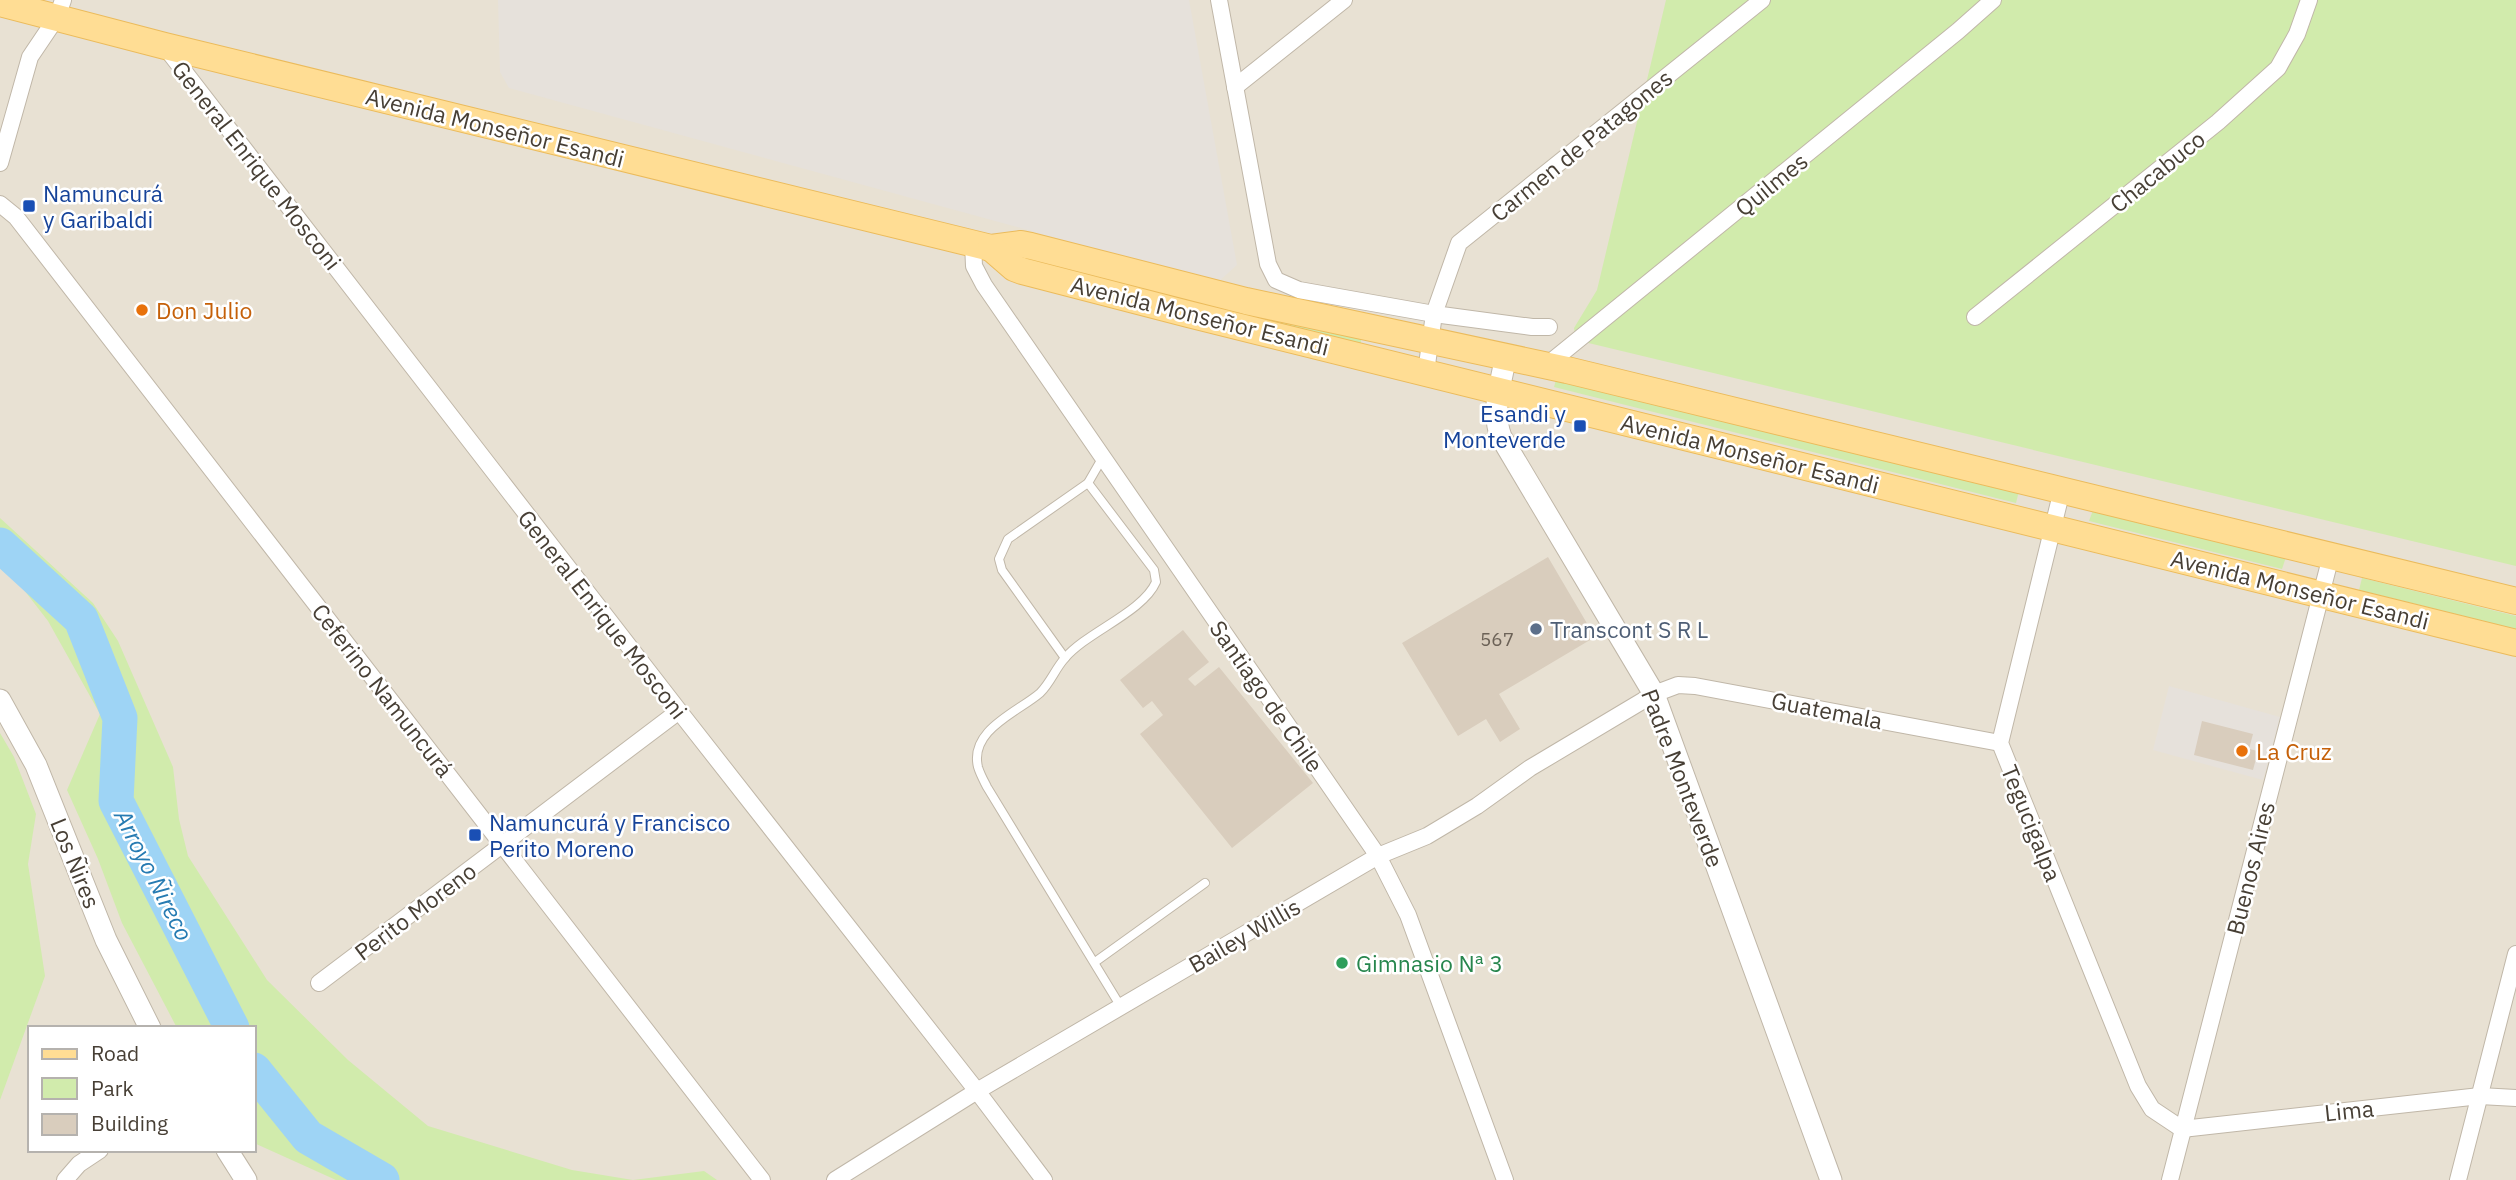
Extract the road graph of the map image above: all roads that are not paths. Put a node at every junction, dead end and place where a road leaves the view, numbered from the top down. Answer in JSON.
{"nodes":[{"id":1,"x":1219,"y":0,"type":"edge"},
{"id":2,"x":1344,"y":0,"type":"edge"},
{"id":3,"x":1762,"y":0,"type":"edge"},
{"id":4,"x":1993,"y":0,"type":"edge"},
{"id":5,"x":2309,"y":0,"type":"edge"},
{"id":6,"x":0,"y":3,"type":"edge"},
{"id":7,"x":60,"y":9,"type":"edge"},
{"id":8,"x":165,"y":46,"type":"junction"},
{"id":9,"x":1235,"y":87,"type":"junction"},
{"id":10,"x":0,"y":163,"type":"edge"},
{"id":11,"x":0,"y":204,"type":"edge"},
{"id":12,"x":982,"y":245,"type":"junction"},
{"id":13,"x":1434,"y":314,"type":"junction"},
{"id":14,"x":1975,"y":317,"type":"dead end"},
{"id":15,"x":1549,"y":327,"type":"dead end"},
{"id":16,"x":1431,"y":340,"type":"junction"},
{"id":17,"x":1506,"y":356,"type":"junction"},
{"id":18,"x":1547,"y":365,"type":"junction"},
{"id":19,"x":1426,"y":372,"type":"junction"},
{"id":20,"x":1499,"y":392,"type":"junction"},
{"id":21,"x":1103,"y":457,"type":"junction"},
{"id":22,"x":1088,"y":483,"type":"junction"},
{"id":23,"x":2062,"y":490,"type":"junction"},
{"id":24,"x":2053,"y":528,"type":"junction"},
{"id":25,"x":2331,"y":556,"type":"junction"},
{"id":26,"x":2320,"y":594,"type":"junction"},
{"id":27,"x":2516,"y":601,"type":"edge"},
{"id":28,"x":2516,"y":643,"type":"edge"},
{"id":29,"x":1065,"y":658,"type":"junction"},
{"id":30,"x":1654,"y":694,"type":"junction"},
{"id":31,"x":0,"y":700,"type":"edge"},
{"id":32,"x":679,"y":712,"type":"junction"},
{"id":33,"x":2000,"y":743,"type":"junction"},
{"id":34,"x":503,"y":845,"type":"junction"},
{"id":35,"x":1378,"y":856,"type":"junction"},
{"id":36,"x":1205,"y":883,"type":"dead end"},
{"id":37,"x":2516,"y":954,"type":"edge"},
{"id":38,"x":1096,"y":962,"type":"junction"},
{"id":39,"x":319,"y":983,"type":"dead end"},
{"id":40,"x":1121,"y":1007,"type":"junction"},
{"id":41,"x":149,"y":1026,"type":"edge"},
{"id":42,"x":977,"y":1091,"type":"junction"},
{"id":43,"x":2480,"y":1096,"type":"junction"},
{"id":44,"x":2516,"y":1098,"type":"edge"},
{"id":45,"x":2182,"y":1129,"type":"junction"},
{"id":46,"x":97,"y":1152,"type":"edge"},
{"id":47,"x":228,"y":1152,"type":"edge"},
{"id":48,"x":65,"y":1180,"type":"edge"},
{"id":49,"x":246,"y":1180,"type":"edge"},
{"id":50,"x":762,"y":1180,"type":"edge"},
{"id":51,"x":835,"y":1180,"type":"edge"},
{"id":52,"x":1044,"y":1180,"type":"edge"},
{"id":53,"x":1505,"y":1180,"type":"edge"},
{"id":54,"x":1831,"y":1180,"type":"edge"},
{"id":55,"x":2170,"y":1180,"type":"edge"},
{"id":56,"x":2458,"y":1180,"type":"edge"}],
"edges":[{"from":1,"to":9,"type":"street"},
{"from":2,"to":9,"type":"street"},
{"from":3,"to":13,"type":"street","name":"Carmen de Patagones"},
{"from":4,"to":18,"type":"street","name":"Quilmes"},
{"from":5,"to":14,"type":"street","name":"Chacabuco"},
{"from":6,"to":7,"type":"main road","name":"Avenida Monseñor Esandi"},
{"from":7,"to":8,"type":"main road","name":"Avenida Monseñor Esandi"},
{"from":7,"to":10,"type":"street"},
{"from":8,"to":12,"type":"main road","name":"Avenida Monseñor Esandi"},
{"from":8,"to":32,"type":"street","name":"General Enrique Mosconi"},
{"from":9,"to":13,"type":"street"},
{"from":11,"to":34,"type":"street","name":"Ceferino Namuncurá"},
{"from":12,"to":16,"type":"main road","name":"Avenida Monseñor Esandi"},
{"from":12,"to":19,"type":"main road","name":"Avenida Monseñor Esandi"},
{"from":12,"to":21,"type":"street","name":"Santiago de Chile"},
{"from":13,"to":15,"type":"street"},
{"from":13,"to":16,"type":"street","name":"Carmen de Patagones"},
{"from":16,"to":17,"type":"main road","name":"Avenida Monseñor Esandi"},
{"from":16,"to":19,"type":"street","name":"Carmen de Patagones"},
{"from":17,"to":18,"type":"main road","name":"Avenida Monseñor Esandi"},
{"from":17,"to":20,"type":"street","name":"Padre Monteverde"},
{"from":18,"to":23,"type":"main road","name":"Avenida Monseñor Esandi"},
{"from":19,"to":20,"type":"main road","name":"Avenida Monseñor Esandi"},
{"from":20,"to":24,"type":"main road","name":"Avenida Monseñor Esandi"},
{"from":20,"to":30,"type":"street","name":"Padre Monteverde"},
{"from":21,"to":22,"type":"lane"},
{"from":21,"to":35,"type":"street","name":"Santiago de Chile"},
{"from":22,"to":29,"type":"lane"},
{"from":22,"to":29,"type":"lane"},
{"from":23,"to":24,"type":"street","name":"Tegucigalpa"},
{"from":23,"to":25,"type":"main road","name":"Avenida Monseñor Esandi"},
{"from":24,"to":26,"type":"main road","name":"Avenida Monseñor Esandi"},
{"from":24,"to":33,"type":"street","name":"Tegucigalpa"},
{"from":25,"to":26,"type":"street","name":"Buenos Aires"},
{"from":25,"to":27,"type":"main road","name":"Avenida Monseñor Esandi"},
{"from":26,"to":28,"type":"main road","name":"Avenida Monseñor Esandi"},
{"from":26,"to":45,"type":"street","name":"Buenos Aires"},
{"from":29,"to":38,"type":"lane"},
{"from":30,"to":33,"type":"street","name":"Guatemala"},
{"from":30,"to":35,"type":"street","name":"Bailey Willis"},
{"from":30,"to":54,"type":"street","name":"Padre Monteverde"},
{"from":31,"to":41,"type":"street","name":"Los Ñires"},
{"from":32,"to":34,"type":"street","name":"Perito Moreno"},
{"from":32,"to":42,"type":"street","name":"General Enrique Mosconi"},
{"from":33,"to":45,"type":"street","name":"Tegucigalpa"},
{"from":34,"to":39,"type":"street","name":"Perito Moreno"},
{"from":34,"to":50,"type":"street","name":"Ceferino Namuncurá"},
{"from":35,"to":40,"type":"street","name":"Bailey Willis"},
{"from":35,"to":53,"type":"street","name":"Santiago de Chile"},
{"from":36,"to":38,"type":"lane"},
{"from":37,"to":43,"type":"street"},
{"from":38,"to":40,"type":"lane"},
{"from":40,"to":42,"type":"street","name":"Bailey Willis"},
{"from":42,"to":51,"type":"street","name":"Bailey Willis"},
{"from":42,"to":52,"type":"street","name":"General Enrique Mosconi"},
{"from":43,"to":44,"type":"street","name":"Lima"},
{"from":43,"to":45,"type":"street","name":"Lima"},
{"from":43,"to":56,"type":"street"},
{"from":45,"to":55,"type":"street","name":"Buenos Aires"},
{"from":46,"to":48,"type":"street"},
{"from":47,"to":49,"type":"street"}]}
